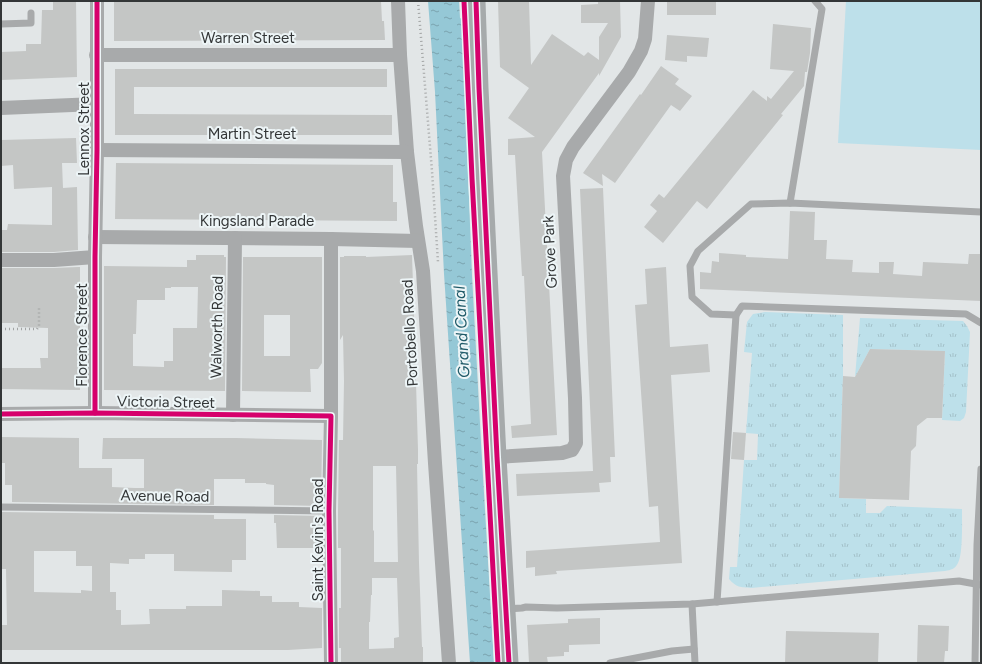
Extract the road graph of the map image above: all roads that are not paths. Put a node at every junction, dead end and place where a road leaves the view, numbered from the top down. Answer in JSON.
{"nodes":[{"id":1,"x":97,"y":1,"type":"edge"},
{"id":2,"x":398,"y":1,"type":"edge"},
{"id":3,"x":476,"y":1,"type":"edge"},
{"id":4,"x":648,"y":1,"type":"edge"},
{"id":5,"x":815,"y":1,"type":"edge"},
{"id":6,"x":31,"y":13,"type":"dead end"},
{"id":7,"x":1,"y":24,"type":"edge"},
{"id":8,"x":96,"y":55,"type":"junction"},
{"id":9,"x":400,"y":55,"type":"junction"},
{"id":10,"x":96,"y":104,"type":"junction"},
{"id":11,"x":1,"y":108,"type":"edge"},
{"id":12,"x":97,"y":150,"type":"junction"},
{"id":13,"x":407,"y":152,"type":"junction"},
{"id":14,"x":790,"y":203,"type":"junction"},
{"id":15,"x":981,"y":212,"type":"edge"},
{"id":16,"x":95,"y":237,"type":"junction"},
{"id":17,"x":235,"y":238,"type":"junction"},
{"id":18,"x":331,"y":239,"type":"junction"},
{"id":19,"x":418,"y":241,"type":"junction"},
{"id":20,"x":94,"y":257,"type":"junction"},
{"id":21,"x":1,"y":260,"type":"edge"},
{"id":22,"x":736,"y":315,"type":"junction"},
{"id":23,"x":981,"y":323,"type":"edge"},
{"id":24,"x":1,"y":414,"type":"edge"},
{"id":25,"x":95,"y":414,"type":"junction"},
{"id":26,"x":233,"y":415,"type":"junction"},
{"id":27,"x":331,"y":416,"type":"junction"},
{"id":28,"x":497,"y":457,"type":"junction"},
{"id":29,"x":981,"y":469,"type":"edge"},
{"id":30,"x":1,"y":507,"type":"edge"},
{"id":31,"x":329,"y":511,"type":"junction"},
{"id":32,"x":979,"y":531,"type":"edge"},
{"id":33,"x":979,"y":584,"type":"edge"},
{"id":34,"x":717,"y":602,"type":"junction"},
{"id":35,"x":692,"y":604,"type":"junction"},
{"id":36,"x":506,"y":609,"type":"junction"},
{"id":37,"x":694,"y":649,"type":"junction"},
{"id":38,"x":646,"y":660,"type":"edge"},
{"id":39,"x":331,"y":663,"type":"edge"},
{"id":40,"x":449,"y":663,"type":"edge"},
{"id":41,"x":509,"y":663,"type":"edge"},
{"id":42,"x":610,"y":663,"type":"edge"},
{"id":43,"x":695,"y":663,"type":"edge"},
{"id":44,"x":975,"y":663,"type":"edge"}],
"edges":[{"from":1,"to":8,"type":"street","name":"Lennox Street"},
{"from":2,"to":9,"type":"street","name":"Portobello Road"},
{"from":3,"to":28,"type":"main road"},
{"from":4,"to":28,"type":"street","name":"Grove Park"},
{"from":5,"to":14,"type":"lane"},
{"from":6,"to":7,"type":"lane"},
{"from":8,"to":9,"type":"street","name":"Warren Street"},
{"from":8,"to":10,"type":"street","name":"Lennox Street"},
{"from":9,"to":13,"type":"street","name":"Portobello Road"},
{"from":10,"to":11,"type":"street"},
{"from":10,"to":12,"type":"street","name":"Lennox Street"},
{"from":12,"to":13,"type":"street","name":"Martin Street"},
{"from":12,"to":16,"type":"street","name":"Lennox Street"},
{"from":13,"to":19,"type":"street","name":"Portobello Road"},
{"from":14,"to":15,"type":"lane"},
{"from":14,"to":22,"type":"lane"},
{"from":16,"to":17,"type":"street","name":"Kingsland Parade"},
{"from":16,"to":20,"type":"street","name":"Lennox Street"},
{"from":17,"to":18,"type":"street","name":"Kingsland Parade"},
{"from":17,"to":26,"type":"street","name":"Walworth Road"},
{"from":18,"to":19,"type":"street","name":"Kingsland Parade"},
{"from":18,"to":27,"type":"street","name":"Saint Kevin's Road"},
{"from":19,"to":40,"type":"street","name":"Portobello Road"},
{"from":20,"to":21,"type":"street"},
{"from":20,"to":25,"type":"street","name":"Florence Street"},
{"from":22,"to":23,"type":"lane"},
{"from":22,"to":34,"type":"lane"},
{"from":24,"to":25,"type":"street","name":"Victoria Street"},
{"from":25,"to":26,"type":"street","name":"Victoria Street"},
{"from":26,"to":27,"type":"street","name":"Victoria Street"},
{"from":27,"to":31,"type":"street","name":"Saint Kevin's Road"},
{"from":28,"to":36,"type":"main road"},
{"from":29,"to":32,"type":"lane"},
{"from":30,"to":31,"type":"lane","name":"Avenue Road"},
{"from":31,"to":39,"type":"street","name":"Saint Kevin's Road"},
{"from":32,"to":33,"type":"lane"},
{"from":33,"to":34,"type":"lane"},
{"from":33,"to":44,"type":"lane"},
{"from":34,"to":35,"type":"lane"},
{"from":35,"to":36,"type":"lane"},
{"from":35,"to":37,"type":"lane"},
{"from":36,"to":41,"type":"main road"},
{"from":37,"to":38,"type":"lane"},
{"from":37,"to":43,"type":"lane"},
{"from":38,"to":42,"type":"lane"}]}
